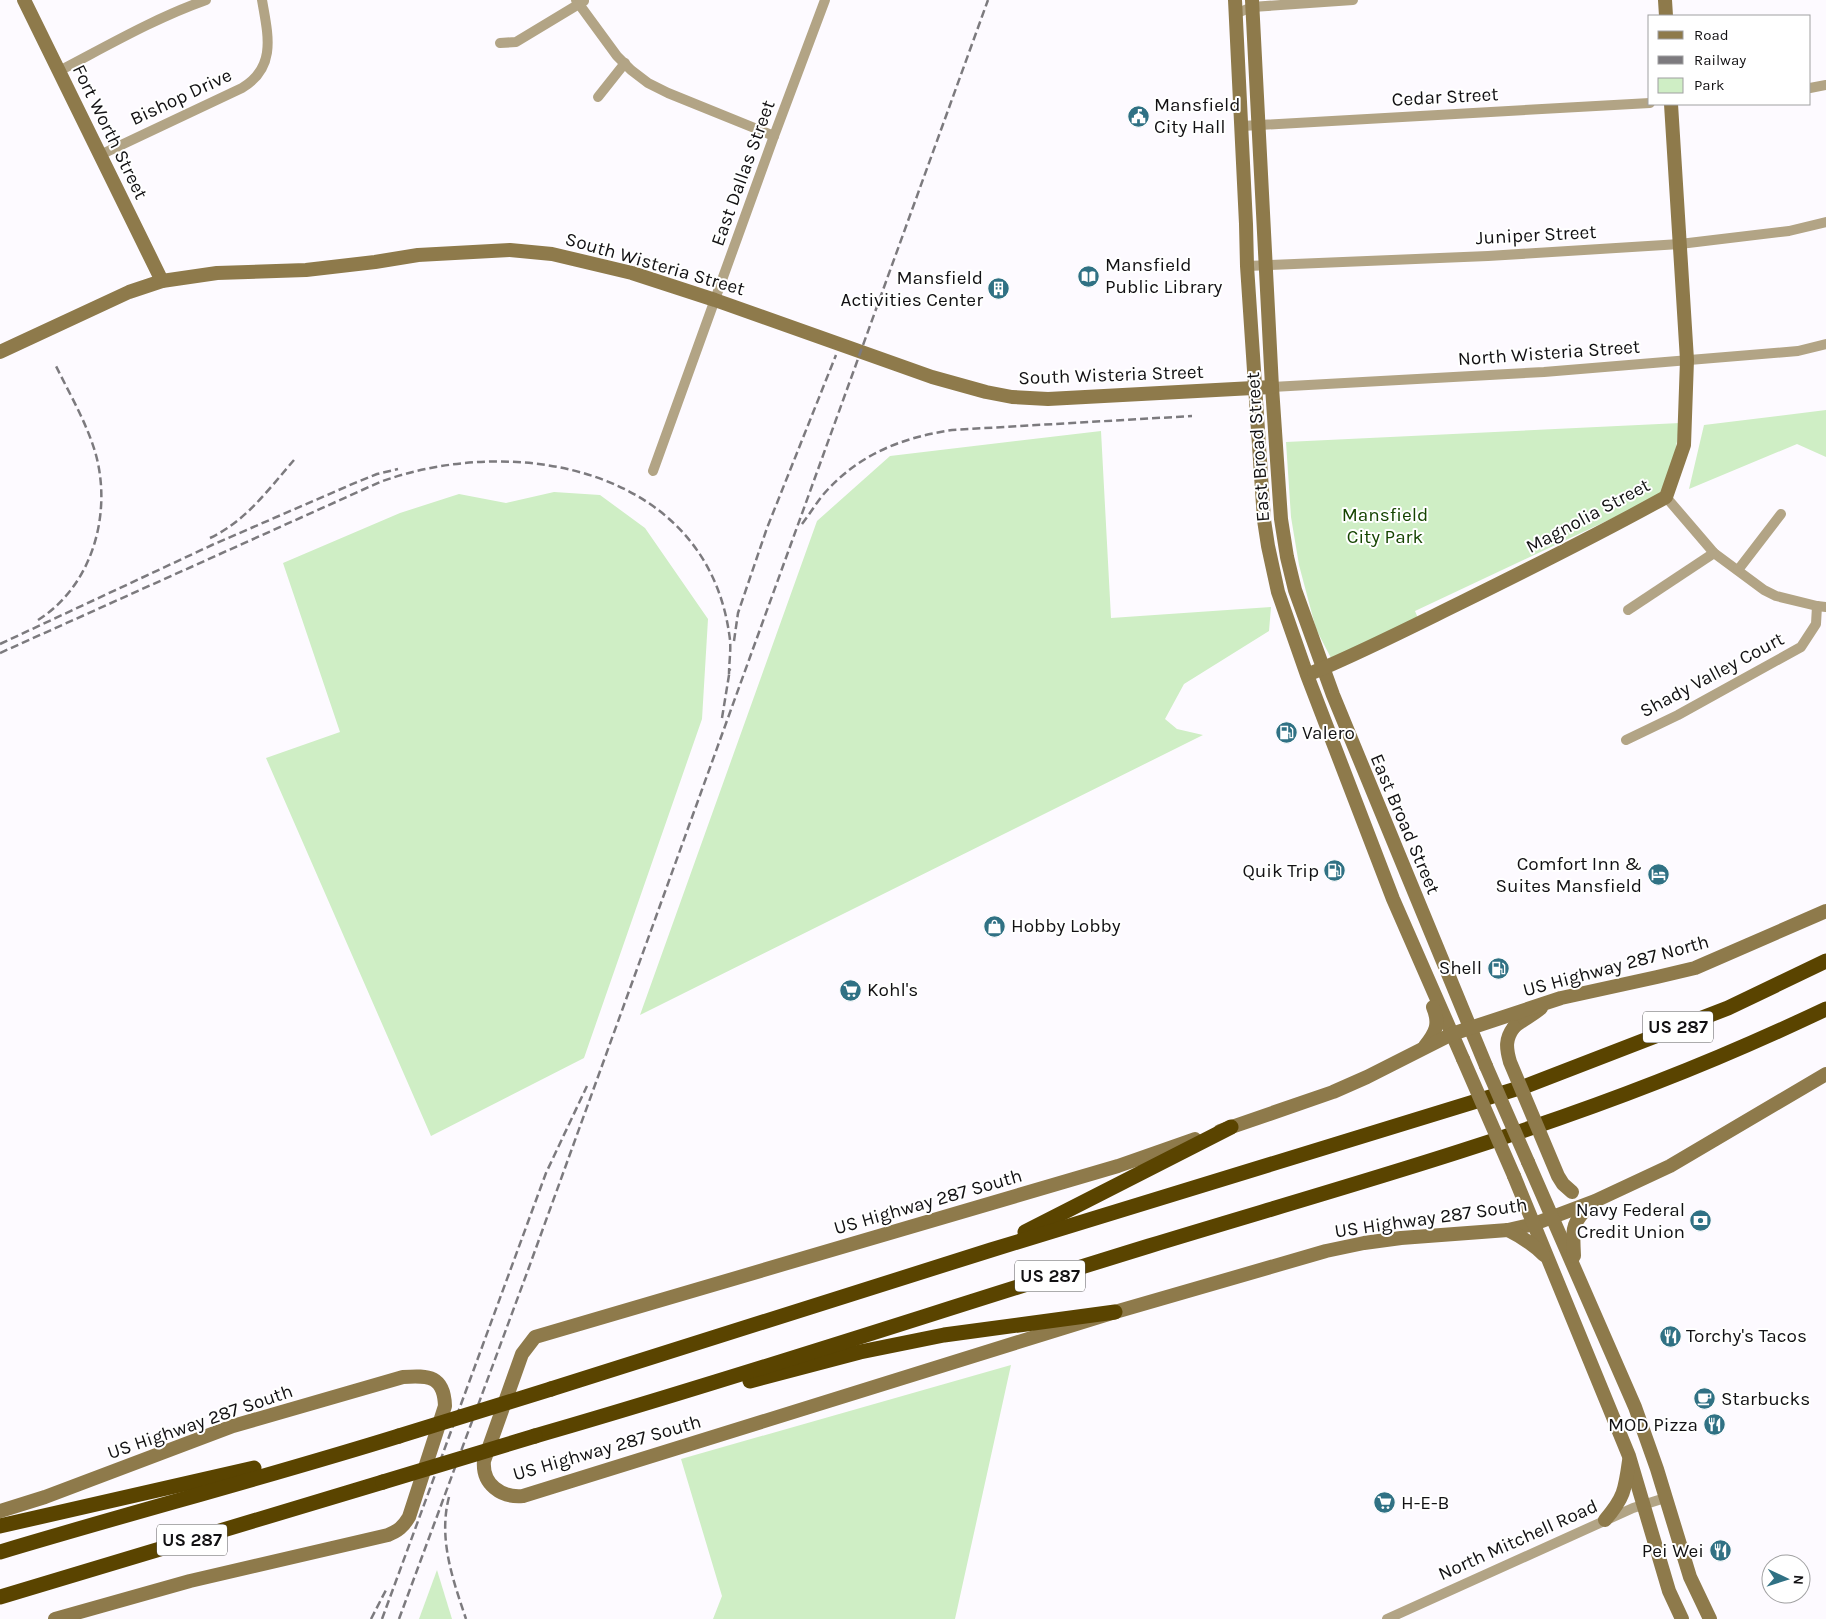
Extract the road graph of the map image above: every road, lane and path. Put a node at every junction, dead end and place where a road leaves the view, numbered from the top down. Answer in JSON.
{"nodes":[{"id":1,"x":24,"y":0,"type":"edge"},
{"id":2,"x":206,"y":0,"type":"edge"},
{"id":3,"x":262,"y":0,"type":"edge"},
{"id":4,"x":825,"y":0,"type":"edge"},
{"id":5,"x":1353,"y":0,"type":"edge"},
{"id":6,"x":1665,"y":0,"type":"edge"},
{"id":7,"x":580,"y":1,"type":"edge"},
{"id":8,"x":1252,"y":4,"type":"edge"},
{"id":9,"x":1235,"y":5,"type":"edge"},
{"id":10,"x":1666,"y":15,"type":"edge"},
{"id":11,"x":500,"y":43,"type":"dead end"},
{"id":12,"x":625,"y":63,"type":"junction"},
{"id":13,"x":59,"y":71,"type":"junction"},
{"id":14,"x":1826,"y":85,"type":"edge"},
{"id":15,"x":1811,"y":88,"type":"edge"},
{"id":16,"x":598,"y":96,"type":"dead end"},
{"id":17,"x":1648,"y":103,"type":"edge"},
{"id":18,"x":1671,"y":105,"type":"edge"},
{"id":19,"x":1258,"y":125,"type":"junction"},
{"id":20,"x":1242,"y":126,"type":"junction"},
{"id":21,"x":774,"y":136,"type":"junction"},
{"id":22,"x":100,"y":155,"type":"junction"},
{"id":23,"x":1826,"y":222,"type":"edge"},
{"id":24,"x":1680,"y":244,"type":"junction"},
{"id":25,"x":1265,"y":265,"type":"junction"},
{"id":26,"x":1246,"y":266,"type":"junction"},
{"id":27,"x":162,"y":281,"type":"junction"},
{"id":28,"x":715,"y":300,"type":"junction"},
{"id":29,"x":1826,"y":344,"type":"edge"},
{"id":30,"x":0,"y":352,"type":"edge"},
{"id":31,"x":1687,"y":360,"type":"junction"},
{"id":32,"x":1272,"y":387,"type":"junction"},
{"id":33,"x":1256,"y":388,"type":"junction"},
{"id":34,"x":653,"y":471,"type":"dead end"},
{"id":35,"x":1666,"y":497,"type":"junction"},
{"id":36,"x":1781,"y":514,"type":"dead end"},
{"id":37,"x":1281,"y":519,"type":"junction"},
{"id":38,"x":1264,"y":520,"type":"junction"},
{"id":39,"x":1714,"y":553,"type":"junction"},
{"id":40,"x":1738,"y":570,"type":"junction"},
{"id":41,"x":1295,"y":590,"type":"junction"},
{"id":42,"x":1278,"y":592,"type":"junction"},
{"id":43,"x":1821,"y":606,"type":"edge"},
{"id":44,"x":1628,"y":610,"type":"dead end"},
{"id":45,"x":1322,"y":668,"type":"junction"},
{"id":46,"x":1306,"y":675,"type":"junction"},
{"id":47,"x":1626,"y":740,"type":"dead end"},
{"id":48,"x":1354,"y":750,"type":"junction"},
{"id":49,"x":1339,"y":757,"type":"junction"},
{"id":50,"x":1413,"y":892,"type":"junction"},
{"id":51,"x":1393,"y":899,"type":"junction"},
{"id":52,"x":1826,"y":911,"type":"edge"},
{"id":53,"x":1826,"y":960,"type":"edge"},
{"id":54,"x":1431,"y":989,"type":"junction"},
{"id":55,"x":1548,"y":1002,"type":"junction"},
{"id":56,"x":1826,"y":1009,"type":"edge"},
{"id":57,"x":1470,"y":1028,"type":"junction"},
{"id":58,"x":1452,"y":1034,"type":"junction"},
{"id":59,"x":1424,"y":1048,"type":"junction"},
{"id":60,"x":1826,"y":1074,"type":"edge"},
{"id":61,"x":1231,"y":1127,"type":"junction"},
{"id":62,"x":1595,"y":1201,"type":"junction"},
{"id":63,"x":1552,"y":1217,"type":"junction"},
{"id":64,"x":1534,"y":1224,"type":"junction"},
{"id":65,"x":1508,"y":1230,"type":"junction"},
{"id":66,"x":991,"y":1250,"type":"junction"},
{"id":67,"x":1548,"y":1260,"type":"junction"},
{"id":68,"x":1574,"y":1264,"type":"junction"},
{"id":69,"x":1115,"y":1312,"type":"junction"},
{"id":70,"x":613,"y":1414,"type":"junction"},
{"id":71,"x":1629,"y":1456,"type":"junction"},
{"id":72,"x":322,"y":1460,"type":"junction"},
{"id":73,"x":1665,"y":1498,"type":"junction"},
{"id":74,"x":1645,"y":1504,"type":"junction"},
{"id":75,"x":0,"y":1511,"type":"edge"},
{"id":76,"x":1605,"y":1520,"type":"junction"},
{"id":77,"x":0,"y":1526,"type":"edge"},
{"id":78,"x":0,"y":1552,"type":"edge"},
{"id":79,"x":39,"y":1586,"type":"junction"},
{"id":80,"x":0,"y":1597,"type":"edge"},
{"id":81,"x":0,"y":1603,"type":"edge"},
{"id":82,"x":55,"y":1619,"type":"edge"},
{"id":83,"x":1387,"y":1619,"type":"edge"},
{"id":84,"x":1682,"y":1619,"type":"edge"},
{"id":85,"x":1710,"y":1619,"type":"edge"}],
"edges":[{"from":1,"to":13,"type":"main road","name":"Fort Worth Street"},
{"from":2,"to":13,"type":"street"},
{"from":3,"to":22,"type":"street","name":"Bishop Drive"},
{"from":4,"to":21,"type":"street","name":"East Dallas Street"},
{"from":5,"to":8,"type":"street"},
{"from":6,"to":10,"type":"main road"},
{"from":7,"to":11,"type":"street"},
{"from":7,"to":12,"type":"street"},
{"from":8,"to":9,"type":"street"},
{"from":8,"to":19,"type":"main road","name":"East Broad Street"},
{"from":9,"to":20,"type":"main road","name":"East Broad Street"},
{"from":12,"to":16,"type":"street"},
{"from":12,"to":21,"type":"street"},
{"from":13,"to":22,"type":"main road","name":"Fort Worth Street"},
{"from":14,"to":15,"type":"street"},
{"from":17,"to":19,"type":"street","name":"Cedar Street"},
{"from":18,"to":24,"type":"main road","name":"Magnolia Street"},
{"from":19,"to":20,"type":"street","name":"Cedar Street"},
{"from":19,"to":25,"type":"main road","name":"East Broad Street"},
{"from":20,"to":26,"type":"main road","name":"East Broad Street"},
{"from":21,"to":28,"type":"street","name":"East Dallas Street"},
{"from":22,"to":27,"type":"main road","name":"Fort Worth Street"},
{"from":23,"to":24,"type":"street","name":"Juniper Street"},
{"from":24,"to":25,"type":"street","name":"Juniper Street"},
{"from":24,"to":31,"type":"main road","name":"Magnolia Street"},
{"from":25,"to":26,"type":"street","name":"Juniper Street"},
{"from":25,"to":32,"type":"main road","name":"East Broad Street"},
{"from":26,"to":33,"type":"main road","name":"East Broad Street"},
{"from":27,"to":28,"type":"main road","name":"South Wisteria Street"},
{"from":27,"to":30,"type":"main road","name":"South Wisteria Street"},
{"from":28,"to":33,"type":"main road","name":"South Wisteria Street"},
{"from":28,"to":34,"type":"street","name":"East Dallas Street"},
{"from":29,"to":31,"type":"street","name":"North Wisteria Street"},
{"from":31,"to":32,"type":"street","name":"North Wisteria Street"},
{"from":31,"to":35,"type":"main road","name":"Magnolia Street"},
{"from":32,"to":33,"type":"main road","name":"South Wisteria Street"},
{"from":32,"to":37,"type":"main road","name":"East Broad Street"},
{"from":33,"to":38,"type":"main road","name":"East Broad Street"},
{"from":35,"to":39,"type":"street"},
{"from":35,"to":45,"type":"main road","name":"Magnolia Street"},
{"from":36,"to":40,"type":"street"},
{"from":37,"to":38,"type":"main road"},
{"from":37,"to":41,"type":"main road","name":"East Broad Street"},
{"from":38,"to":42,"type":"main road","name":"East Broad Street"},
{"from":39,"to":40,"type":"street"},
{"from":39,"to":44,"type":"street"},
{"from":40,"to":43,"type":"street"},
{"from":41,"to":42,"type":"main road"},
{"from":41,"to":45,"type":"main road","name":"East Broad Street"},
{"from":42,"to":46,"type":"main road","name":"East Broad Street"},
{"from":43,"to":47,"type":"street","name":"Shady Valley Court"},
{"from":45,"to":46,"type":"main road","name":"Magnolia Street"},
{"from":45,"to":48,"type":"main road","name":"East Broad Street"},
{"from":46,"to":49,"type":"main road","name":"East Broad Street"},
{"from":48,"to":49,"type":"main road"},
{"from":48,"to":50,"type":"main road","name":"East Broad Street"},
{"from":49,"to":51,"type":"main road","name":"East Broad Street"},
{"from":50,"to":51,"type":"main road"},
{"from":50,"to":57,"type":"main road","name":"East Broad Street"},
{"from":51,"to":54,"type":"main road","name":"East Broad Street"},
{"from":52,"to":55,"type":"main road","name":"US Highway 287 North"},
{"from":53,"to":66,"type":"highway","number":"US 287"},
{"from":54,"to":58,"type":"main road","name":"East Broad Street"},
{"from":54,"to":59,"type":"main road"},
{"from":55,"to":57,"type":"main road","name":"US Highway 287 North"},
{"from":55,"to":62,"type":"main road","bridge":true},
{"from":56,"to":70,"type":"highway","number":"US 287"},
{"from":57,"to":58,"type":"main road","name":"US Highway 287 South"},
{"from":57,"to":63,"type":"main road","name":"East Broad Street","bridge":true},
{"from":58,"to":59,"type":"main road","name":"US Highway 287 South"},
{"from":58,"to":64,"type":"main road","name":"East Broad Street","bridge":true},
{"from":59,"to":61,"type":"main road","name":"US Highway 287 South"},
{"from":60,"to":62,"type":"main road"},
{"from":61,"to":66,"type":"highway"},
{"from":61,"to":69,"type":"main road","name":"US Highway 287 South"},
{"from":62,"to":63,"type":"main road"},
{"from":62,"to":68,"type":"main road"},
{"from":63,"to":64,"type":"main road","name":"US Highway 287 South"},
{"from":63,"to":68,"type":"main road","name":"East Broad Street"},
{"from":64,"to":65,"type":"main road","name":"US Highway 287 South"},
{"from":64,"to":67,"type":"main road","name":"East Broad Street"},
{"from":65,"to":67,"type":"main road"},
{"from":65,"to":69,"type":"main road","name":"US Highway 287 South"},
{"from":66,"to":72,"type":"highway","number":"US 287","bridge":true},
{"from":67,"to":71,"type":"main road","name":"East Broad Street"},
{"from":68,"to":73,"type":"main road","name":"East Broad Street"},
{"from":69,"to":70,"type":"highway"},
{"from":70,"to":79,"type":"highway","number":"US 287","bridge":true},
{"from":71,"to":74,"type":"main road","name":"East Broad Street"},
{"from":71,"to":76,"type":"main road"},
{"from":72,"to":77,"type":"highway"},
{"from":72,"to":78,"type":"highway","number":"US 287"},
{"from":73,"to":74,"type":"street","name":"North Mitchell Road"},
{"from":73,"to":85,"type":"main road","name":"East Broad Street"},
{"from":74,"to":76,"type":"street","name":"North Mitchell Road"},
{"from":74,"to":84,"type":"main road","name":"East Broad Street"},
{"from":75,"to":82,"type":"main road","name":"US Highway 287 South"},
{"from":76,"to":83,"type":"street","name":"North Mitchell Road"},
{"from":79,"to":80,"type":"highway","number":"US 287"},
{"from":79,"to":81,"type":"highway"}]}
